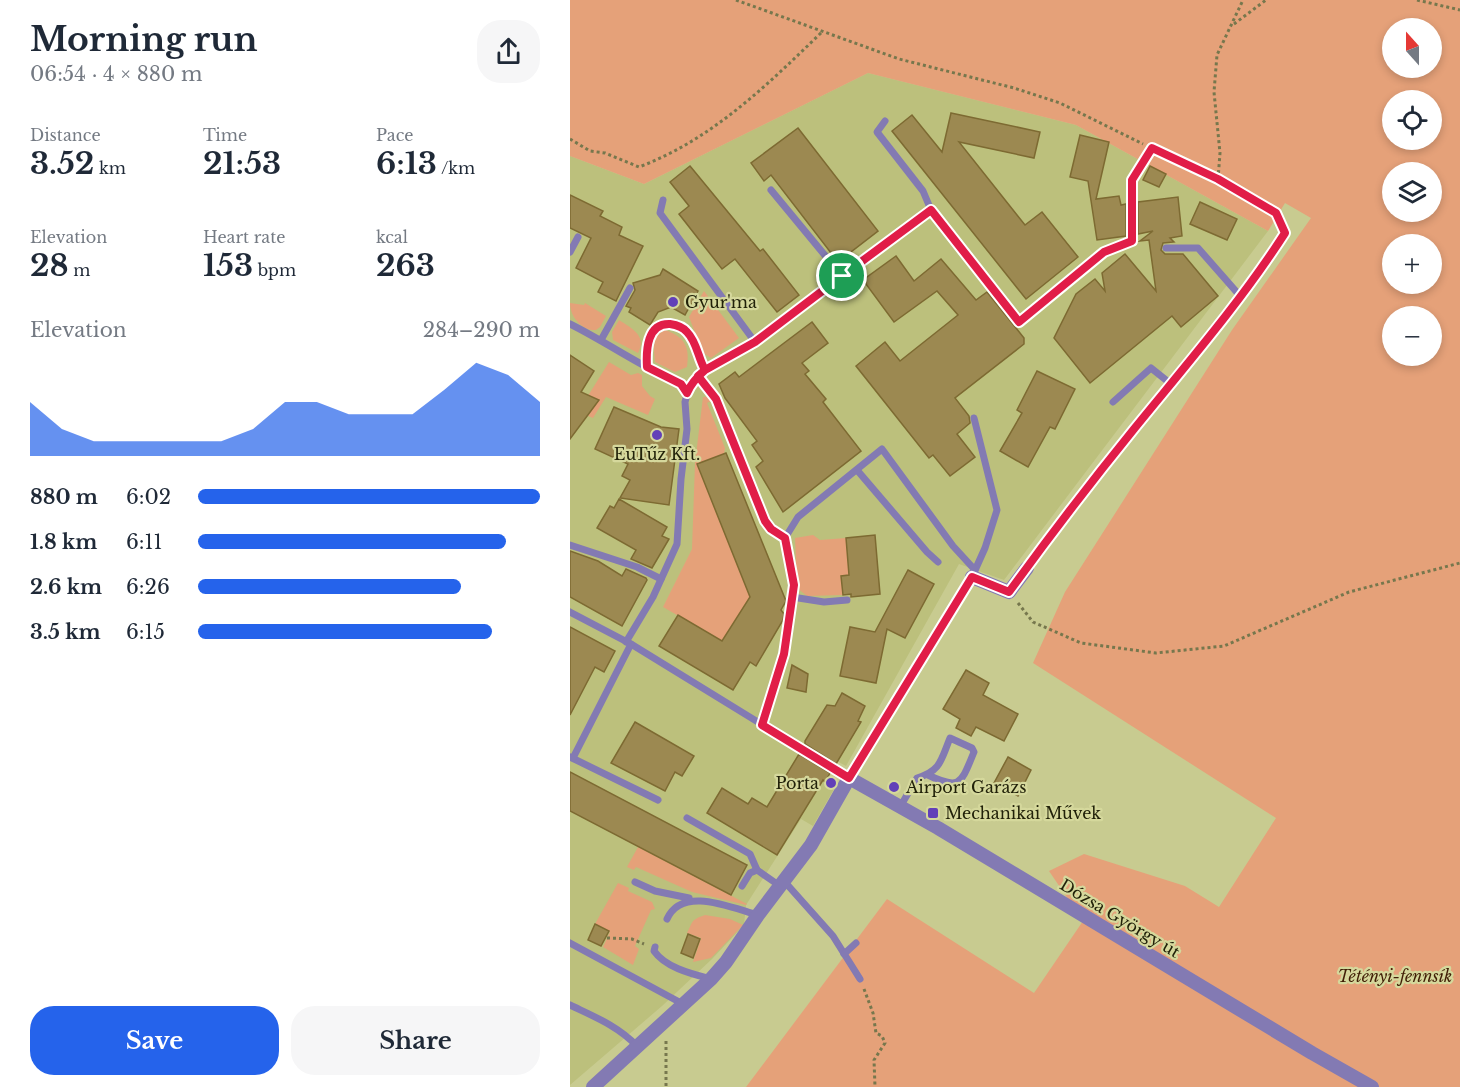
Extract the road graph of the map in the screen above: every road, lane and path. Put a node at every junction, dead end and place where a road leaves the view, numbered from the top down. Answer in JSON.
{"nodes":[{"id":1,"x":736,"y":0,"type":"edge"},
{"id":2,"x":1243,"y":0,"type":"edge"},
{"id":3,"x":1266,"y":0,"type":"edge"},
{"id":4,"x":1418,"y":0,"type":"edge"},
{"id":5,"x":1460,"y":10,"type":"edge"},
{"id":6,"x":1232,"y":26,"type":"junction"},
{"id":7,"x":823,"y":31,"type":"junction"},
{"id":8,"x":885,"y":121,"type":"dead end"},
{"id":9,"x":570,"y":139,"type":"edge"},
{"id":10,"x":1152,"y":148,"type":"junction"},
{"id":11,"x":1218,"y":179,"type":"junction"},
{"id":12,"x":771,"y":190,"type":"dead end"},
{"id":13,"x":663,"y":200,"type":"dead end"},
{"id":14,"x":931,"y":210,"type":"junction"},
{"id":15,"x":578,"y":237,"type":"dead end"},
{"id":16,"x":1166,"y":248,"type":"dead end"},
{"id":17,"x":570,"y":252,"type":"edge"},
{"id":18,"x":1262,"y":269,"type":"joint"},
{"id":19,"x":842,"y":276,"type":"junction"},
{"id":20,"x":630,"y":288,"type":"dead end"},
{"id":21,"x":1241,"y":297,"type":"junction"},
{"id":22,"x":570,"y":324,"type":"edge"},
{"id":23,"x":601,"y":340,"type":"junction"},
{"id":24,"x":755,"y":342,"type":"junction"},
{"id":25,"x":647,"y":367,"type":"junction"},
{"id":26,"x":705,"y":370,"type":"junction"},
{"id":27,"x":698,"y":376,"type":"junction"},
{"id":28,"x":1171,"y":384,"type":"junction"},
{"id":29,"x":687,"y":393,"type":"junction"},
{"id":30,"x":1113,"y":402,"type":"dead end"},
{"id":31,"x":974,"y":418,"type":"dead end"},
{"id":32,"x":857,"y":470,"type":"junction"},
{"id":33,"x":785,"y":538,"type":"junction"},
{"id":34,"x":570,"y":545,"type":"edge"},
{"id":35,"x":938,"y":562,"type":"dead end"},
{"id":36,"x":1460,"y":563,"type":"edge"},
{"id":37,"x":1027,"y":568,"type":"joint"},
{"id":38,"x":974,"y":574,"type":"junction"},
{"id":39,"x":661,"y":579,"type":"junction"},
{"id":40,"x":1009,"y":592,"type":"junction"},
{"id":41,"x":792,"y":597,"type":"junction"},
{"id":42,"x":847,"y":600,"type":"dead end"},
{"id":43,"x":570,"y":612,"type":"edge"},
{"id":44,"x":629,"y":643,"type":"junction"},
{"id":45,"x":762,"y":725,"type":"junction"},
{"id":46,"x":572,"y":758,"type":"edge"},
{"id":47,"x":928,"y":775,"type":"junction"},
{"id":48,"x":849,"y":778,"type":"junction"},
{"id":49,"x":658,"y":800,"type":"dead end"},
{"id":50,"x":900,"y":807,"type":"junction"},
{"id":51,"x":687,"y":818,"type":"dead end"},
{"id":52,"x":757,"y":870,"type":"junction"},
{"id":53,"x":635,"y":882,"type":"dead end"},
{"id":54,"x":782,"y":883,"type":"junction"},
{"id":55,"x":742,"y":886,"type":"dead end"},
{"id":56,"x":697,"y":900,"type":"junction"},
{"id":57,"x":758,"y":915,"type":"junction"},
{"id":58,"x":667,"y":918,"type":"dead end"},
{"id":59,"x":607,"y":939,"type":"dead end"},
{"id":60,"x":570,"y":943,"type":"edge"},
{"id":61,"x":855,"y":943,"type":"dead end"},
{"id":62,"x":655,"y":948,"type":"joint"},
{"id":63,"x":844,"y":954,"type":"junction"},
{"id":64,"x":711,"y":979,"type":"junction"},
{"id":65,"x":860,"y":979,"type":"joint"},
{"id":66,"x":683,"y":1004,"type":"junction"},
{"id":67,"x":570,"y":1005,"type":"edge"},
{"id":68,"x":663,"y":1022,"type":"junction"},
{"id":69,"x":637,"y":1046,"type":"junction"},
{"id":70,"x":593,"y":1087,"type":"edge"},
{"id":71,"x":666,"y":1087,"type":"edge"},
{"id":72,"x":875,"y":1087,"type":"edge"},
{"id":73,"x":1372,"y":1087,"type":"edge"}],
"edges":[{"from":1,"to":7,"type":"path"},
{"from":2,"to":6,"type":"path"},
{"from":3,"to":6,"type":"path"},
{"from":4,"to":5,"type":"path"},
{"from":6,"to":11,"type":"path"},
{"from":7,"to":9,"type":"path"},
{"from":7,"to":10,"type":"path"},
{"from":8,"to":14,"type":"lane"},
{"from":10,"to":11,"type":"path"},
{"from":10,"to":14,"type":"lane"},
{"from":11,"to":18,"type":"path"},
{"from":12,"to":19,"type":"lane"},
{"from":13,"to":24,"type":"lane"},
{"from":14,"to":19,"type":"lane"},
{"from":15,"to":17,"type":"lane"},
{"from":16,"to":21,"type":"lane"},
{"from":18,"to":21,"type":"lane"},
{"from":19,"to":24,"type":"lane"},
{"from":20,"to":23,"type":"lane"},
{"from":21,"to":28,"type":"lane"},
{"from":22,"to":23,"type":"lane"},
{"from":23,"to":25,"type":"lane"},
{"from":24,"to":26,"type":"lane"},
{"from":25,"to":26,"type":"lane"},
{"from":25,"to":29,"type":"lane"},
{"from":26,"to":27,"type":"lane"},
{"from":27,"to":29,"type":"lane"},
{"from":27,"to":33,"type":"lane"},
{"from":28,"to":30,"type":"lane"},
{"from":28,"to":37,"type":"lane"},
{"from":29,"to":39,"type":"lane"},
{"from":31,"to":38,"type":"lane"},
{"from":32,"to":33,"type":"lane"},
{"from":32,"to":35,"type":"lane"},
{"from":32,"to":38,"type":"lane"},
{"from":33,"to":41,"type":"lane"},
{"from":34,"to":39,"type":"lane"},
{"from":36,"to":40,"type":"path"},
{"from":37,"to":40,"type":"street"},
{"from":38,"to":40,"type":"street"},
{"from":38,"to":48,"type":"lane"},
{"from":39,"to":44,"type":"lane"},
{"from":41,"to":42,"type":"lane"},
{"from":41,"to":45,"type":"lane"},
{"from":43,"to":44,"type":"lane"},
{"from":44,"to":45,"type":"lane"},
{"from":44,"to":46,"type":"lane"},
{"from":45,"to":48,"type":"lane"},
{"from":46,"to":49,"type":"lane"},
{"from":47,"to":47,"type":"lane"},
{"from":47,"to":50,"type":"lane"},
{"from":48,"to":50,"type":"street","name":"Dózsa György út"},
{"from":48,"to":54,"type":"street"},
{"from":50,"to":73,"type":"street","name":"Dózsa György út"},
{"from":51,"to":52,"type":"lane"},
{"from":52,"to":54,"type":"lane"},
{"from":52,"to":55,"type":"lane"},
{"from":53,"to":56,"type":"lane"},
{"from":54,"to":57,"type":"street"},
{"from":54,"to":63,"type":"lane"},
{"from":56,"to":57,"type":"lane"},
{"from":56,"to":58,"type":"lane"},
{"from":57,"to":64,"type":"street"},
{"from":59,"to":62,"type":"path"},
{"from":60,"to":66,"type":"lane"},
{"from":61,"to":63,"type":"lane"},
{"from":62,"to":64,"type":"lane"},
{"from":63,"to":65,"type":"lane"},
{"from":64,"to":66,"type":"street"},
{"from":65,"to":72,"type":"path"},
{"from":66,"to":68,"type":"street"},
{"from":67,"to":69,"type":"lane"},
{"from":68,"to":69,"type":"street"},
{"from":68,"to":71,"type":"path"},
{"from":69,"to":70,"type":"street"}]}
